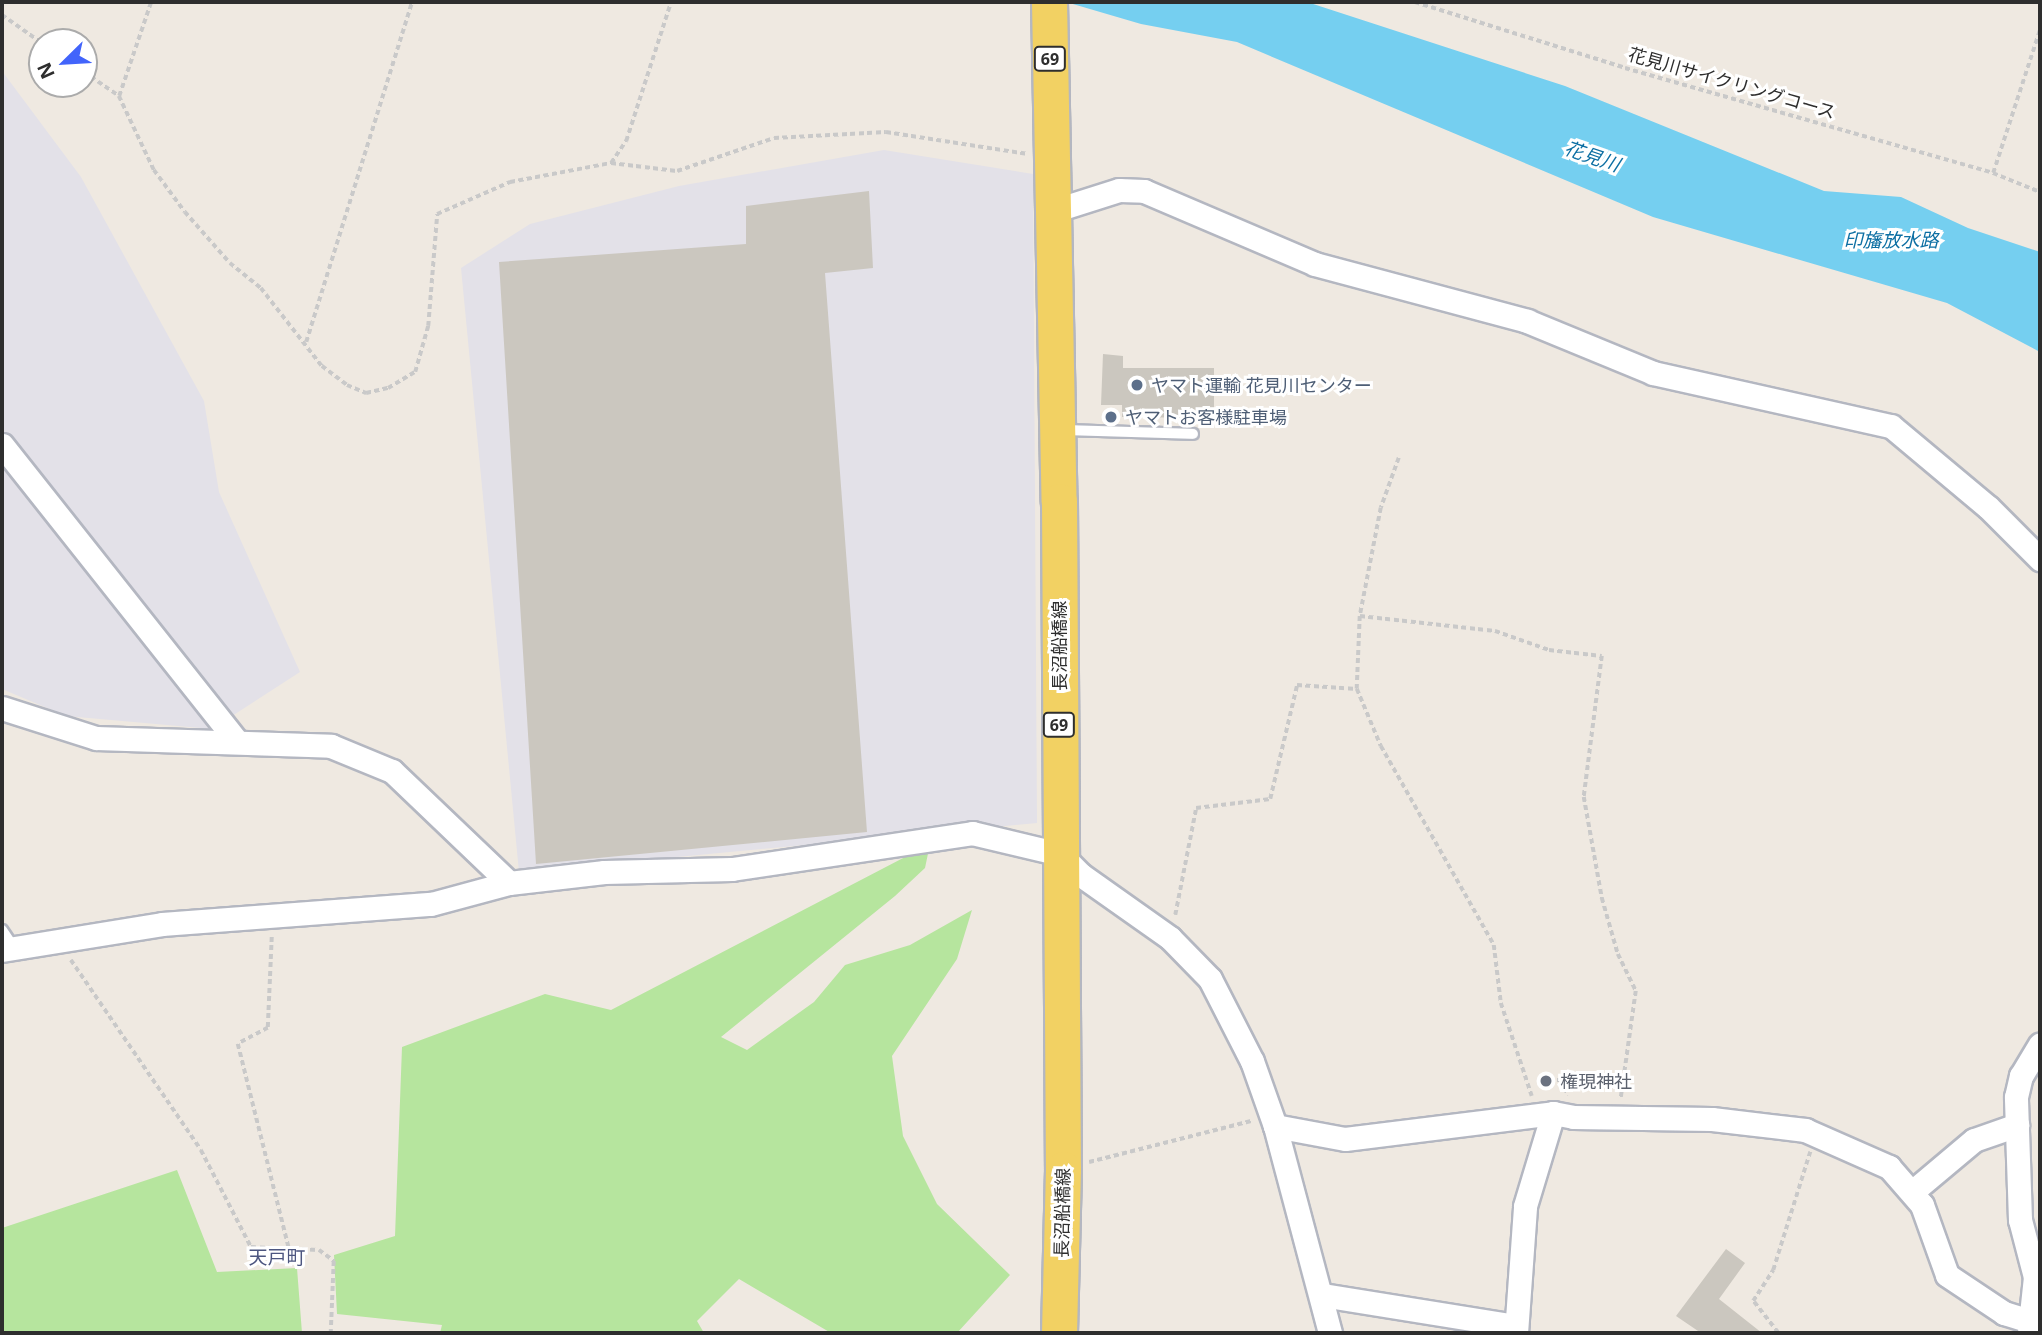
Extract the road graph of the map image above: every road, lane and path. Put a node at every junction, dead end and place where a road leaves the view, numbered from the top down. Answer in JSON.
{"nodes":[{"id":1,"x":151,"y":2,"type":"edge"},
{"id":2,"x":412,"y":2,"type":"edge"},
{"id":3,"x":671,"y":2,"type":"edge"},
{"id":4,"x":1049,"y":2,"type":"edge"},
{"id":5,"x":1415,"y":2,"type":"edge"},
{"id":6,"x":2,"y":15,"type":"edge"},
{"id":7,"x":2040,"y":29,"type":"edge"},
{"id":8,"x":28,"y":33,"type":"edge"},
{"id":9,"x":98,"y":82,"type":"edge"},
{"id":10,"x":119,"y":96,"type":"junction"},
{"id":11,"x":1053,"y":158,"type":"junction"},
{"id":12,"x":611,"y":163,"type":"junction"},
{"id":13,"x":1993,"y":173,"type":"junction"},
{"id":14,"x":2040,"y":192,"type":"edge"},
{"id":15,"x":1056,"y":211,"type":"junction"},
{"id":16,"x":306,"y":342,"type":"junction"},
{"id":17,"x":1058,"y":430,"type":"junction"},
{"id":18,"x":1193,"y":434,"type":"dead end"},
{"id":19,"x":2,"y":445,"type":"edge"},
{"id":20,"x":1399,"y":458,"type":"dead end"},
{"id":21,"x":2040,"y":559,"type":"edge"},
{"id":22,"x":1360,"y":616,"type":"junction"},
{"id":23,"x":1357,"y":689,"type":"junction"},
{"id":24,"x":2,"y":708,"type":"edge"},
{"id":25,"x":237,"y":742,"type":"junction"},
{"id":26,"x":1060,"y":854,"type":"junction"},
{"id":27,"x":509,"y":883,"type":"junction"},
{"id":28,"x":271,"y":916,"type":"junction"},
{"id":29,"x":1170,"y":937,"type":"junction"},
{"id":30,"x":58,"y":941,"type":"junction"},
{"id":31,"x":6,"y":943,"type":"edge"},
{"id":32,"x":2040,"y":1044,"type":"edge"},
{"id":33,"x":1549,"y":1080,"type":"dead end"},
{"id":34,"x":1558,"y":1109,"type":"junction"},
{"id":35,"x":1618,"y":1118,"type":"junction"},
{"id":36,"x":1274,"y":1120,"type":"junction"},
{"id":37,"x":2017,"y":1125,"type":"junction"},
{"id":38,"x":1816,"y":1134,"type":"junction"},
{"id":39,"x":1063,"y":1169,"type":"junction"},
{"id":40,"x":1912,"y":1192,"type":"junction"},
{"id":41,"x":289,"y":1249,"type":"junction"},
{"id":42,"x":1322,"y":1295,"type":"junction"},
{"id":43,"x":2029,"y":1327,"type":"edge"},
{"id":44,"x":1516,"y":1330,"type":"edge"},
{"id":45,"x":331,"y":1333,"type":"edge"},
{"id":46,"x":1059,"y":1333,"type":"edge"},
{"id":47,"x":1330,"y":1333,"type":"edge"},
{"id":48,"x":1778,"y":1333,"type":"edge"}],
"edges":[{"from":1,"to":10,"type":"path"},
{"from":2,"to":16,"type":"path"},
{"from":3,"to":12,"type":"path"},
{"from":4,"to":11,"type":"main road","name":"長沼船橋線","number":"69"},
{"from":5,"to":13,"type":"path","name":"花見川サイクリングコース"},
{"from":6,"to":8,"type":"path"},
{"from":7,"to":13,"type":"path"},
{"from":9,"to":10,"type":"path"},
{"from":10,"to":16,"type":"path"},
{"from":11,"to":12,"type":"path"},
{"from":11,"to":15,"type":"main road","name":"長沼船橋線","number":"69"},
{"from":12,"to":16,"type":"path"},
{"from":13,"to":14,"type":"path","name":"花見川サイクリングコース"},
{"from":15,"to":17,"type":"main road","name":"長沼船橋線","number":"69"},
{"from":15,"to":21,"type":"street"},
{"from":17,"to":18,"type":"lane"},
{"from":17,"to":26,"type":"main road","name":"長沼船橋線","number":"69"},
{"from":19,"to":25,"type":"street"},
{"from":20,"to":22,"type":"path"},
{"from":22,"to":23,"type":"path"},
{"from":22,"to":35,"type":"path"},
{"from":23,"to":29,"type":"path"},
{"from":23,"to":34,"type":"path"},
{"from":24,"to":25,"type":"street"},
{"from":25,"to":27,"type":"street"},
{"from":26,"to":27,"type":"street"},
{"from":26,"to":29,"type":"street"},
{"from":26,"to":39,"type":"main road","name":"長沼船橋線","number":"69"},
{"from":27,"to":28,"type":"street"},
{"from":28,"to":30,"type":"street"},
{"from":28,"to":41,"type":"path"},
{"from":29,"to":36,"type":"street"},
{"from":30,"to":31,"type":"street"},
{"from":30,"to":41,"type":"path"},
{"from":32,"to":37,"type":"street"},
{"from":33,"to":34,"type":"path"},
{"from":34,"to":35,"type":"street"},
{"from":34,"to":36,"type":"street"},
{"from":34,"to":44,"type":"street"},
{"from":35,"to":38,"type":"street"},
{"from":36,"to":39,"type":"path"},
{"from":36,"to":42,"type":"street"},
{"from":37,"to":40,"type":"street"},
{"from":37,"to":43,"type":"street"},
{"from":38,"to":40,"type":"street"},
{"from":38,"to":48,"type":"path"},
{"from":39,"to":46,"type":"main road","name":"長沼船橋線","number":"69"},
{"from":40,"to":43,"type":"street"},
{"from":41,"to":45,"type":"path"},
{"from":42,"to":44,"type":"street"},
{"from":42,"to":47,"type":"street"}]}
